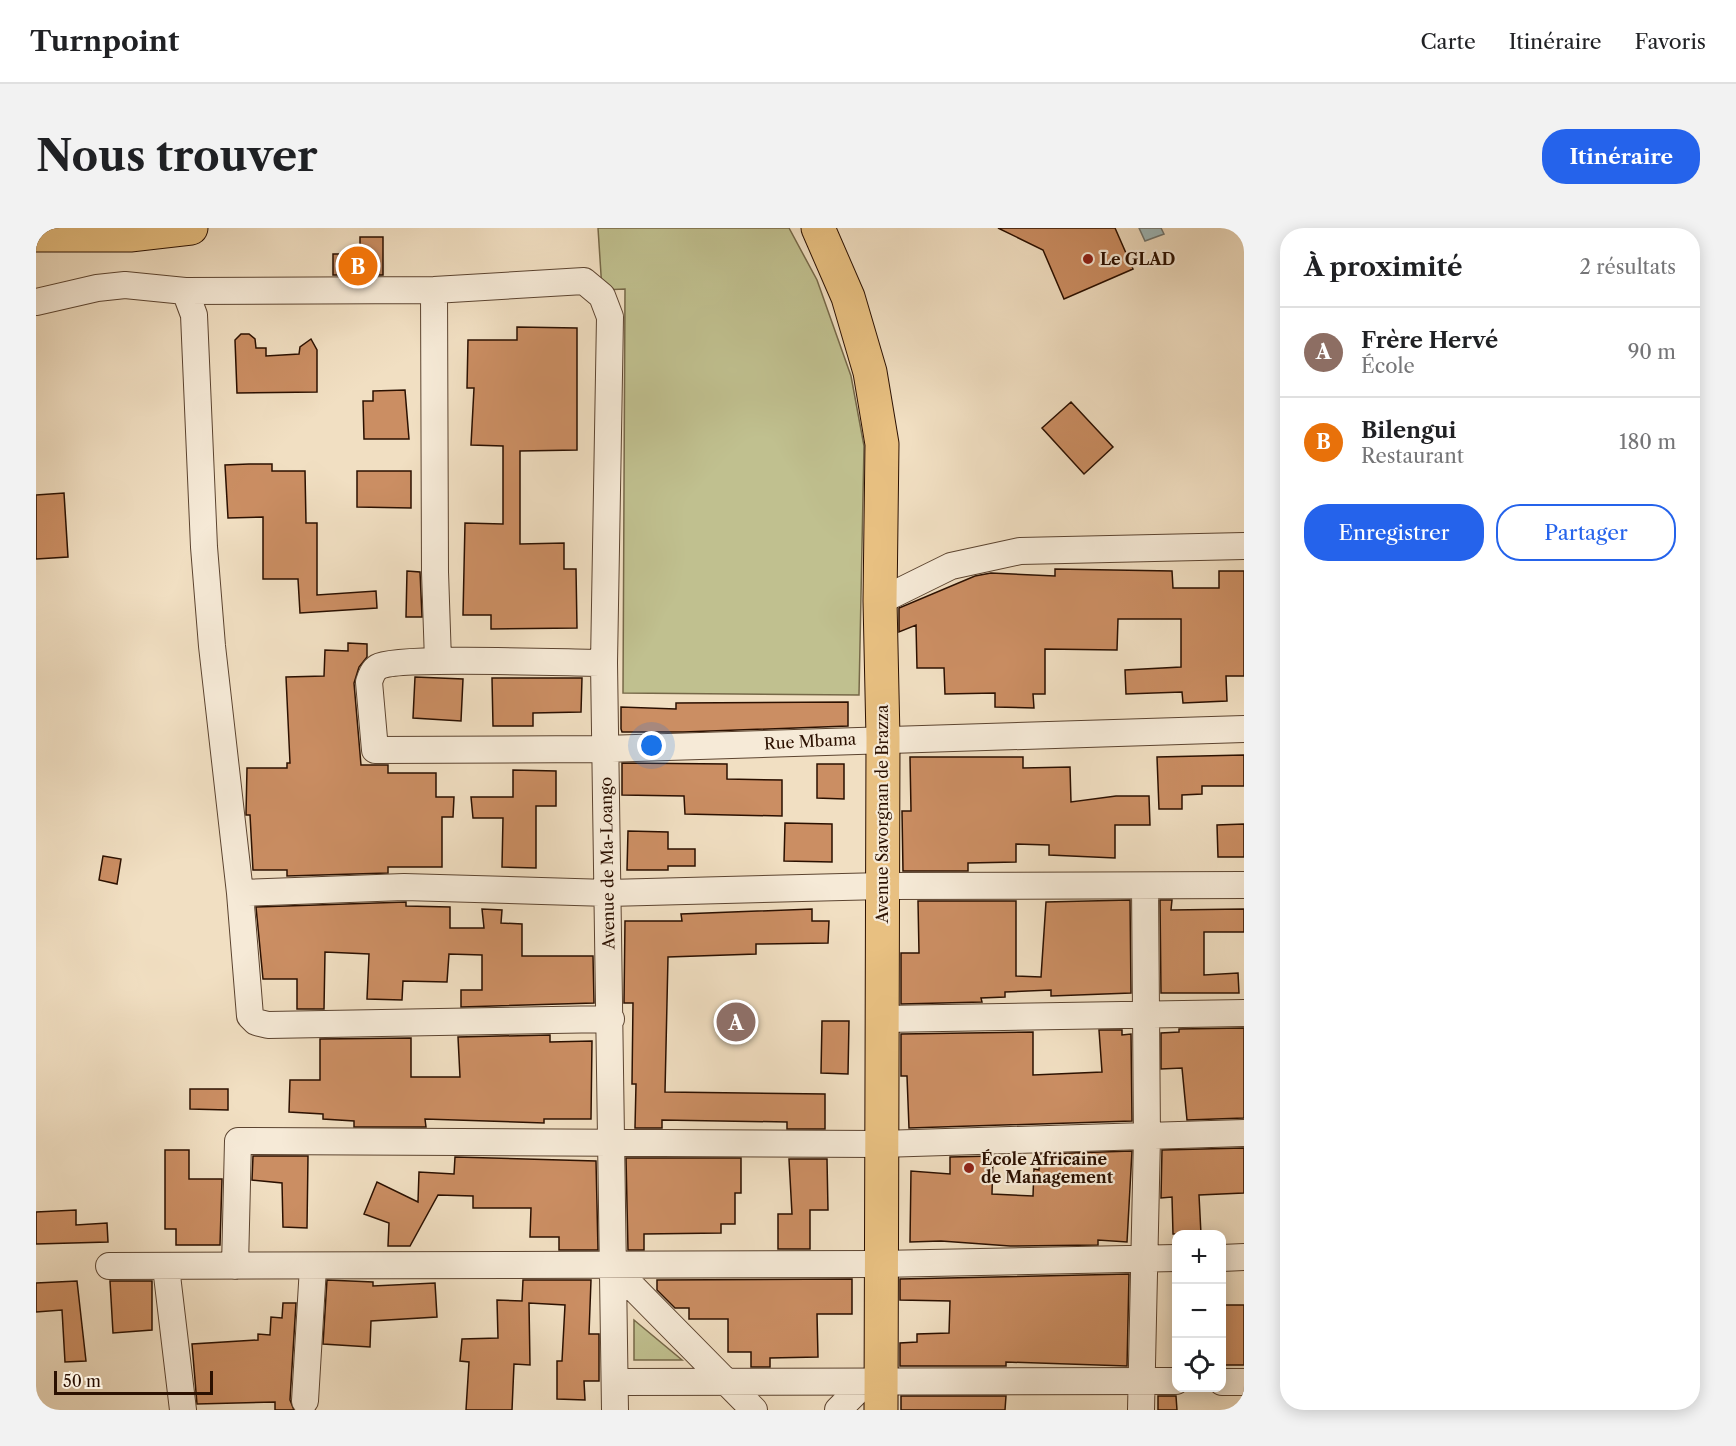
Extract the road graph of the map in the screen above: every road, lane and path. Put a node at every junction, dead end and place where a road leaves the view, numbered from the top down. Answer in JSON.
{"nodes":[{"id":1,"x":191,"y":228,"type":"edge"},
{"id":2,"x":818,"y":228,"type":"edge"},
{"id":3,"x":36,"y":235,"type":"edge"},
{"id":4,"x":434,"y":290,"type":"junction"},
{"id":5,"x":185,"y":291,"type":"junction"},
{"id":6,"x":36,"y":302,"type":"edge"},
{"id":7,"x":1244,"y":546,"type":"edge"},
{"id":8,"x":880,"y":601,"type":"junction"},
{"id":9,"x":438,"y":661,"type":"junction"},
{"id":10,"x":604,"y":663,"type":"junction"},
{"id":11,"x":1244,"y":729,"type":"edge"},
{"id":12,"x":883,"y":738,"type":"junction"},
{"id":13,"x":604,"y":749,"type":"junction"},
{"id":14,"x":1244,"y":885,"type":"edge"},
{"id":15,"x":883,"y":886,"type":"junction"},
{"id":16,"x":1145,"y":886,"type":"junction"},
{"id":17,"x":240,"y":893,"type":"junction"},
{"id":18,"x":608,"y":893,"type":"junction"},
{"id":19,"x":1244,"y":1013,"type":"edge"},
{"id":20,"x":1146,"y":1014,"type":"junction"},
{"id":21,"x":611,"y":1019,"type":"junction"},
{"id":22,"x":883,"y":1019,"type":"junction"},
{"id":23,"x":1244,"y":1133,"type":"edge"},
{"id":24,"x":1147,"y":1137,"type":"junction"},
{"id":25,"x":612,"y":1144,"type":"junction"},
{"id":26,"x":881,"y":1144,"type":"junction"},
{"id":27,"x":1244,"y":1257,"type":"edge"},
{"id":28,"x":1172,"y":1258,"type":"edge"},
{"id":29,"x":1226,"y":1258,"type":"edge"},
{"id":30,"x":1144,"y":1259,"type":"junction"},
{"id":31,"x":879,"y":1264,"type":"junction"},
{"id":32,"x":110,"y":1266,"type":"dead end"},
{"id":33,"x":235,"y":1266,"type":"junction"},
{"id":34,"x":612,"y":1266,"type":"junction"},
{"id":35,"x":166,"y":1267,"type":"junction"},
{"id":36,"x":313,"y":1267,"type":"junction"},
{"id":37,"x":726,"y":1381,"type":"junction"},
{"id":38,"x":1141,"y":1381,"type":"junction"},
{"id":39,"x":615,"y":1382,"type":"junction"},
{"id":40,"x":1172,"y":1382,"type":"edge"},
{"id":41,"x":1226,"y":1382,"type":"edge"},
{"id":42,"x":1244,"y":1382,"type":"edge"},
{"id":43,"x":876,"y":1392,"type":"edge"},
{"id":44,"x":305,"y":1401,"type":"dead end"},
{"id":45,"x":183,"y":1410,"type":"edge"},
{"id":46,"x":615,"y":1410,"type":"edge"},
{"id":47,"x":754,"y":1410,"type":"edge"},
{"id":48,"x":838,"y":1410,"type":"edge"},
{"id":49,"x":1141,"y":1410,"type":"edge"}],
"edges":[{"from":1,"to":3,"type":"main road"},
{"from":2,"to":8,"type":"main road","name":"Avenue Savorgnan de Brazza"},
{"from":4,"to":5,"type":"street"},
{"from":4,"to":9,"type":"street"},
{"from":4,"to":10,"type":"street","name":"Avenue de Ma-Loango"},
{"from":5,"to":6,"type":"street"},
{"from":5,"to":17,"type":"street"},
{"from":7,"to":8,"type":"street"},
{"from":8,"to":12,"type":"main road","name":"Avenue Savorgnan de Brazza"},
{"from":9,"to":10,"type":"street"},
{"from":9,"to":13,"type":"street","name":"Rue Mbama"},
{"from":10,"to":13,"type":"street","name":"Avenue de Ma-Loango"},
{"from":11,"to":12,"type":"street","name":"Rue Mbama"},
{"from":12,"to":13,"type":"street","name":"Rue Mbama"},
{"from":12,"to":15,"type":"main road","name":"Avenue Savorgnan de Brazza"},
{"from":13,"to":18,"type":"street","name":"Avenue de Ma-Loango"},
{"from":14,"to":16,"type":"street"},
{"from":15,"to":16,"type":"street"},
{"from":15,"to":18,"type":"street"},
{"from":15,"to":22,"type":"main road","name":"Avenue Savorgnan de Brazza"},
{"from":16,"to":20,"type":"street"},
{"from":17,"to":18,"type":"street"},
{"from":17,"to":21,"type":"street"},
{"from":18,"to":21,"type":"street","name":"Avenue de Ma-Loango"},
{"from":19,"to":20,"type":"street"},
{"from":20,"to":22,"type":"street"},
{"from":20,"to":24,"type":"street"},
{"from":21,"to":25,"type":"street","name":"Avenue de Ma-Loango"},
{"from":22,"to":26,"type":"main road","name":"Avenue Savorgnan de Brazza"},
{"from":23,"to":24,"type":"street"},
{"from":24,"to":26,"type":"street"},
{"from":24,"to":30,"type":"street"},
{"from":25,"to":26,"type":"street"},
{"from":25,"to":33,"type":"street"},
{"from":25,"to":34,"type":"street","name":"Avenue de Ma-Loango"},
{"from":26,"to":31,"type":"main road","name":"Avenue Savorgnan de Brazza"},
{"from":27,"to":29,"type":"street"},
{"from":28,"to":30,"type":"street"},
{"from":30,"to":31,"type":"street"},
{"from":30,"to":38,"type":"street"},
{"from":31,"to":34,"type":"street"},
{"from":31,"to":43,"type":"main road","name":"Avenue Savorgnan de Brazza"},
{"from":32,"to":35,"type":"street"},
{"from":33,"to":35,"type":"street"},
{"from":33,"to":36,"type":"street"},
{"from":34,"to":36,"type":"street"},
{"from":34,"to":37,"type":"street"},
{"from":34,"to":39,"type":"street","name":"Avenue de Ma-Loango"},
{"from":35,"to":45,"type":"street"},
{"from":36,"to":44,"type":"street"},
{"from":37,"to":39,"type":"street"},
{"from":37,"to":43,"type":"street"},
{"from":37,"to":47,"type":"street"},
{"from":38,"to":40,"type":"street"},
{"from":38,"to":43,"type":"street"},
{"from":38,"to":49,"type":"street"},
{"from":39,"to":46,"type":"street","name":"Avenue de Ma-Loango"},
{"from":41,"to":42,"type":"street"},
{"from":43,"to":48,"type":"street"}]}
